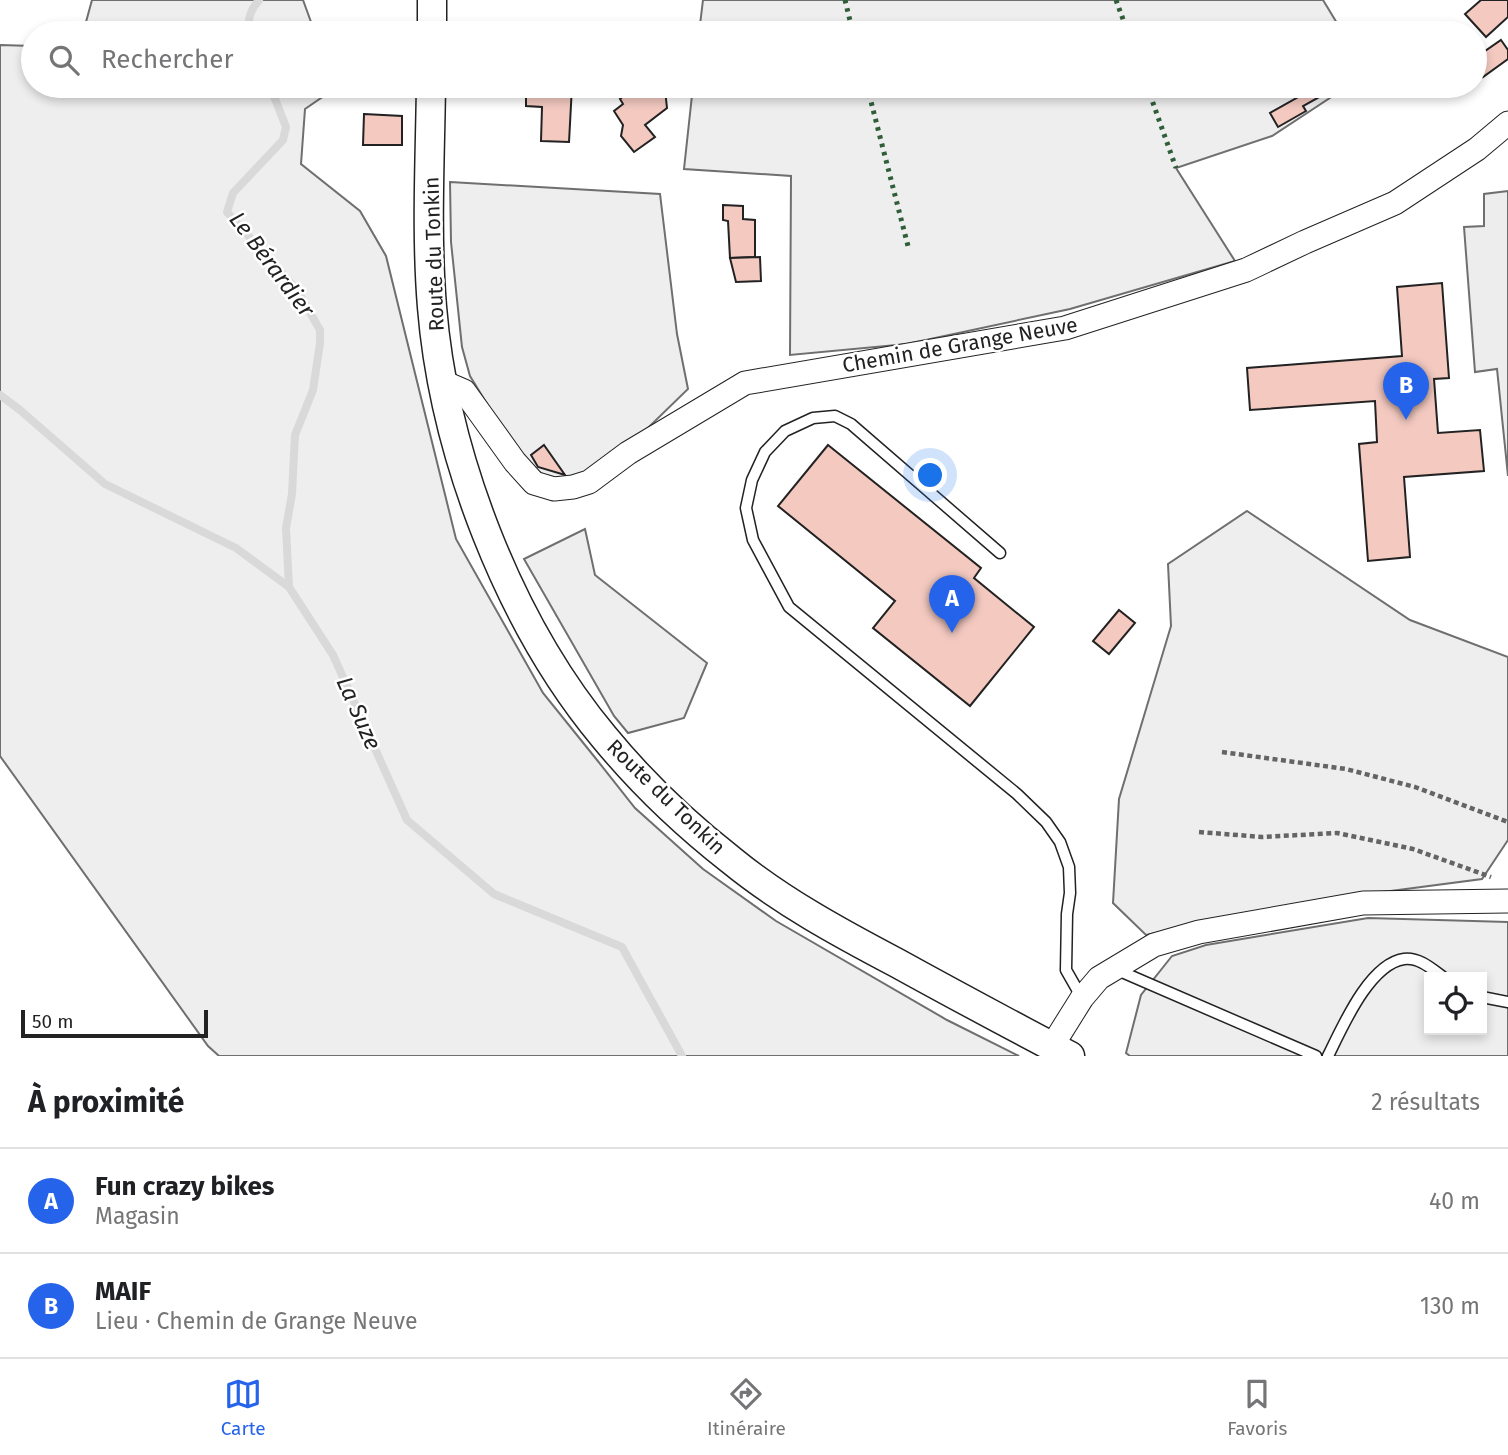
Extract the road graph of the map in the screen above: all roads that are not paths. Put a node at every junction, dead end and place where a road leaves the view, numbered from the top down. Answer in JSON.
{"nodes":[{"id":1,"x":432,"y":0,"type":"edge"},
{"id":2,"x":432,"y":21,"type":"edge"},
{"id":3,"x":431,"y":98,"type":"edge"},
{"id":4,"x":1508,"y":122,"type":"edge"},
{"id":5,"x":443,"y":382,"type":"junction"},
{"id":6,"x":1000,"y":553,"type":"dead end"},
{"id":7,"x":1508,"y":901,"type":"edge"},
{"id":8,"x":1115,"y":969,"type":"junction"},
{"id":9,"x":1436,"y":972,"type":"edge"},
{"id":10,"x":1082,"y":998,"type":"junction"},
{"id":11,"x":1487,"y":998,"type":"edge"},
{"id":12,"x":1508,"y":1002,"type":"edge"},
{"id":13,"x":1061,"y":1051,"type":"edge"},
{"id":14,"x":1316,"y":1056,"type":"edge"},
{"id":15,"x":1328,"y":1056,"type":"edge"}],
"edges":[{"from":1,"to":2,"type":"street"},
{"from":3,"to":5,"type":"street","name":"Route du Tonkin"},
{"from":4,"to":5,"type":"street","name":"Chemin de Grange Neuve"},
{"from":5,"to":13,"type":"street","name":"Route du Tonkin"},
{"from":6,"to":10,"type":"lane"},
{"from":7,"to":8,"type":"street"},
{"from":8,"to":10,"type":"street"},
{"from":8,"to":14,"type":"lane"},
{"from":9,"to":15,"type":"lane"},
{"from":10,"to":13,"type":"street"},
{"from":11,"to":12,"type":"lane"}]}
